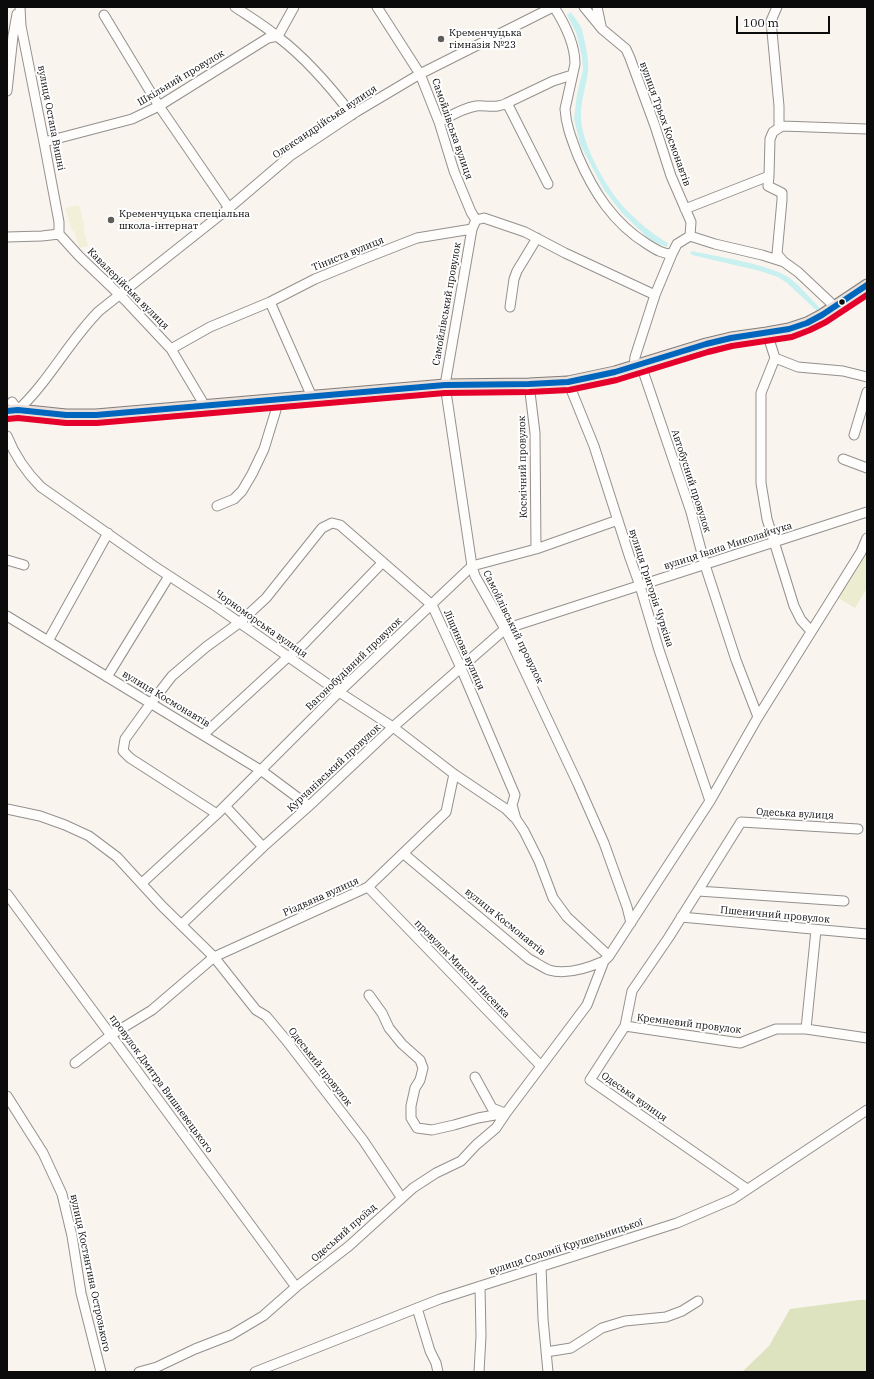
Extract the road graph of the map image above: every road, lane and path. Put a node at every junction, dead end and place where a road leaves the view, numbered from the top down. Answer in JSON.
{"nodes":[{"id":1,"x":19,"y":7,"type":"edge"},
{"id":2,"x":235,"y":7,"type":"edge"},
{"id":3,"x":294,"y":7,"type":"edge"},
{"id":4,"x":377,"y":7,"type":"edge"},
{"id":5,"x":553,"y":7,"type":"edge"},
{"id":6,"x":584,"y":7,"type":"edge"},
{"id":7,"x":597,"y":7,"type":"edge"},
{"id":8,"x":777,"y":7,"type":"edge"},
{"id":9,"x":104,"y":15,"type":"dead end"},
{"id":10,"x":602,"y":29,"type":"junction"},
{"id":11,"x":278,"y":36,"type":"junction"},
{"id":12,"x":420,"y":74,"type":"junction"},
{"id":13,"x":572,"y":75,"type":"junction"},
{"id":14,"x":7,"y":91,"type":"edge"},
{"id":15,"x":507,"y":103,"type":"junction"},
{"id":16,"x":159,"y":106,"type":"junction"},
{"id":17,"x":352,"y":115,"type":"junction"},
{"id":18,"x":439,"y":122,"type":"junction"},
{"id":19,"x":779,"y":128,"type":"junction"},
{"id":20,"x":867,"y":129,"type":"edge"},
{"id":21,"x":44,"y":142,"type":"junction"},
{"id":22,"x":769,"y":176,"type":"junction"},
{"id":23,"x":548,"y":184,"type":"dead end"},
{"id":24,"x":229,"y":208,"type":"junction"},
{"id":25,"x":685,"y":209,"type":"junction"},
{"id":26,"x":476,"y":220,"type":"junction"},
{"id":27,"x":472,"y":229,"type":"junction"},
{"id":28,"x":59,"y":234,"type":"junction"},
{"id":29,"x":690,"y":236,"type":"junction"},
{"id":30,"x":7,"y":237,"type":"edge"},
{"id":31,"x":536,"y":238,"type":"junction"},
{"id":32,"x":672,"y":254,"type":"junction"},
{"id":33,"x":784,"y":262,"type":"junction"},
{"id":34,"x":867,"y":285,"type":"edge"},
{"id":35,"x":119,"y":294,"type":"junction"},
{"id":36,"x":655,"y":295,"type":"junction"},
{"id":37,"x":270,"y":302,"type":"junction"},
{"id":38,"x":510,"y":308,"type":"dead end"},
{"id":39,"x":833,"y":308,"type":"junction"},
{"id":40,"x":767,"y":333,"type":"junction"},
{"id":41,"x":171,"y":349,"type":"junction"},
{"id":42,"x":775,"y":358,"type":"junction"},
{"id":43,"x":638,"y":366,"type":"junction"},
{"id":44,"x":867,"y":377,"type":"edge"},
{"id":45,"x":568,"y":382,"type":"junction"},
{"id":46,"x":529,"y":384,"type":"junction"},
{"id":47,"x":444,"y":385,"type":"junction"},
{"id":48,"x":867,"y":392,"type":"edge"},
{"id":49,"x":7,"y":394,"type":"edge"},
{"id":50,"x":312,"y":397,"type":"junction"},
{"id":51,"x":275,"y":401,"type":"junction"},
{"id":52,"x":205,"y":406,"type":"junction"},
{"id":53,"x":11,"y":407,"type":"edge"},
{"id":54,"x":854,"y":435,"type":"dead end"},
{"id":55,"x":7,"y":436,"type":"edge"},
{"id":56,"x":843,"y":459,"type":"dead end"},
{"id":57,"x":867,"y":468,"type":"edge"},
{"id":58,"x":218,"y":506,"type":"dead end"},
{"id":59,"x":867,"y":512,"type":"edge"},
{"id":60,"x":618,"y":520,"type":"junction"},
{"id":61,"x":108,"y":533,"type":"junction"},
{"id":62,"x":867,"y":538,"type":"edge"},
{"id":63,"x":775,"y":542,"type":"junction"},
{"id":64,"x":536,"y":549,"type":"junction"},
{"id":65,"x":7,"y":560,"type":"edge"},
{"id":66,"x":382,"y":562,"type":"junction"},
{"id":67,"x":24,"y":565,"type":"dead end"},
{"id":68,"x":705,"y":565,"type":"junction"},
{"id":69,"x":472,"y":566,"type":"junction"},
{"id":70,"x":169,"y":576,"type":"junction"},
{"id":71,"x":640,"y":586,"type":"junction"},
{"id":72,"x":432,"y":605,"type":"junction"},
{"id":73,"x":8,"y":619,"type":"edge"},
{"id":74,"x":239,"y":623,"type":"junction"},
{"id":75,"x":504,"y":629,"type":"junction"},
{"id":76,"x":811,"y":631,"type":"junction"},
{"id":77,"x":48,"y":641,"type":"junction"},
{"id":78,"x":288,"y":656,"type":"junction"},
{"id":79,"x":461,"y":668,"type":"junction"},
{"id":80,"x":107,"y":677,"type":"junction"},
{"id":81,"x":339,"y":692,"type":"junction"},
{"id":82,"x":151,"y":703,"type":"junction"},
{"id":83,"x":758,"y":717,"type":"junction"},
{"id":84,"x":393,"y":727,"type":"junction"},
{"id":85,"x":203,"y":735,"type":"junction"},
{"id":86,"x":262,"y":771,"type":"junction"},
{"id":87,"x":454,"y":774,"type":"junction"},
{"id":88,"x":710,"y":801,"type":"junction"},
{"id":89,"x":225,"y":806,"type":"junction"},
{"id":90,"x":309,"y":806,"type":"junction"},
{"id":91,"x":7,"y":809,"type":"edge"},
{"id":92,"x":217,"y":814,"type":"junction"},
{"id":93,"x":516,"y":818,"type":"junction"},
{"id":94,"x":858,"y":829,"type":"dead end"},
{"id":95,"x":263,"y":847,"type":"junction"},
{"id":96,"x":404,"y":854,"type":"junction"},
{"id":97,"x":142,"y":883,"type":"junction"},
{"id":98,"x":368,"y":888,"type":"junction"},
{"id":99,"x":698,"y":891,"type":"junction"},
{"id":100,"x":7,"y":894,"type":"edge"},
{"id":101,"x":844,"y":901,"type":"dead end"},
{"id":102,"x":681,"y":917,"type":"junction"},
{"id":103,"x":630,"y":923,"type":"junction"},
{"id":104,"x":181,"y":925,"type":"junction"},
{"id":105,"x":816,"y":930,"type":"junction"},
{"id":106,"x":867,"y":934,"type":"edge"},
{"id":107,"x":214,"y":957,"type":"junction"},
{"id":108,"x":606,"y":958,"type":"junction"},
{"id":109,"x":369,"y":995,"type":"dead end"},
{"id":110,"x":625,"y":1026,"type":"junction"},
{"id":111,"x":806,"y":1029,"type":"junction"},
{"id":112,"x":111,"y":1035,"type":"junction"},
{"id":113,"x":867,"y":1038,"type":"edge"},
{"id":114,"x":75,"y":1063,"type":"dead end"},
{"id":115,"x":541,"y":1066,"type":"junction"},
{"id":116,"x":475,"y":1077,"type":"dead end"},
{"id":117,"x":7,"y":1096,"type":"edge"},
{"id":118,"x":867,"y":1110,"type":"edge"},
{"id":119,"x":506,"y":1113,"type":"junction"},
{"id":120,"x":748,"y":1189,"type":"junction"},
{"id":121,"x":401,"y":1198,"type":"junction"},
{"id":122,"x":541,"y":1266,"type":"junction"},
{"id":123,"x":480,"y":1286,"type":"junction"},
{"id":124,"x":296,"y":1287,"type":"junction"},
{"id":125,"x":698,"y":1301,"type":"dead end"},
{"id":126,"x":417,"y":1308,"type":"junction"},
{"id":127,"x":546,"y":1352,"type":"junction"},
{"id":128,"x":101,"y":1372,"type":"edge"},
{"id":129,"x":139,"y":1372,"type":"edge"},
{"id":130,"x":255,"y":1372,"type":"edge"},
{"id":131,"x":438,"y":1372,"type":"edge"},
{"id":132,"x":479,"y":1372,"type":"edge"},
{"id":133,"x":548,"y":1372,"type":"edge"}],
"edges":[{"from":1,"to":14,"type":"street"},
{"from":1,"to":21,"type":"street","name":"вулиця Остапа Вишні"},
{"from":2,"to":11,"type":"street"},
{"from":3,"to":11,"type":"street"},
{"from":4,"to":12,"type":"street","name":"Самойлівська вулиця"},
{"from":5,"to":12,"type":"street","name":"Олександрійська вулиця"},
{"from":5,"to":13,"type":"street"},
{"from":6,"to":10,"type":"street","name":"вулиця Трьох Космонавтів"},
{"from":7,"to":10,"type":"street"},
{"from":8,"to":19,"type":"street"},
{"from":9,"to":16,"type":"street"},
{"from":10,"to":25,"type":"street","name":"вулиця Трьох Космонавтів"},
{"from":11,"to":16,"type":"street","name":"Шкільний провулок"},
{"from":11,"to":17,"type":"street"},
{"from":12,"to":17,"type":"street","name":"Олександрійська вулиця"},
{"from":12,"to":18,"type":"street","name":"Самойлівська вулиця"},
{"from":13,"to":15,"type":"street"},
{"from":13,"to":32,"type":"street"},
{"from":15,"to":18,"type":"street"},
{"from":15,"to":23,"type":"street"},
{"from":16,"to":21,"type":"street","name":"Шкільний провулок"},
{"from":16,"to":24,"type":"street"},
{"from":17,"to":24,"type":"street","name":"Олександрійська вулиця"},
{"from":18,"to":26,"type":"street","name":"Самойлівська вулиця"},
{"from":19,"to":20,"type":"street"},
{"from":19,"to":22,"type":"street"},
{"from":21,"to":28,"type":"street","name":"вулиця Остапа Вишні"},
{"from":22,"to":25,"type":"street"},
{"from":22,"to":33,"type":"street"},
{"from":24,"to":35,"type":"street","name":"Олександрійська вулиця"},
{"from":25,"to":29,"type":"street","name":"вулиця Трьох Космонавтів"},
{"from":26,"to":27,"type":"street"},
{"from":26,"to":31,"type":"street"},
{"from":27,"to":37,"type":"street","name":"Тіниста вулиця"},
{"from":27,"to":47,"type":"street","name":"Самойлівський провулок"},
{"from":28,"to":30,"type":"street"},
{"from":28,"to":35,"type":"street","name":"Кавалерійська вулиця"},
{"from":29,"to":32,"type":"street"},
{"from":29,"to":33,"type":"street"},
{"from":31,"to":36,"type":"street"},
{"from":31,"to":38,"type":"street"},
{"from":32,"to":36,"type":"street"},
{"from":33,"to":39,"type":"street"},
{"from":34,"to":39,"type":"main road"},
{"from":35,"to":41,"type":"street","name":"Кавалерійська вулиця"},
{"from":35,"to":53,"type":"street","name":"Олександрійська вулиця"},
{"from":36,"to":43,"type":"street"},
{"from":37,"to":41,"type":"street","name":"Тіниста вулиця"},
{"from":37,"to":50,"type":"street"},
{"from":39,"to":40,"type":"main road"},
{"from":40,"to":42,"type":"street"},
{"from":40,"to":43,"type":"main road"},
{"from":41,"to":52,"type":"street","name":"Кавалерійська вулиця"},
{"from":42,"to":44,"type":"street"},
{"from":42,"to":63,"type":"street"},
{"from":43,"to":45,"type":"main road"},
{"from":43,"to":68,"type":"street","name":"Автобусний провулок"},
{"from":45,"to":46,"type":"main road"},
{"from":45,"to":60,"type":"street","name":"вулиця Григорія Чуркіна"},
{"from":46,"to":47,"type":"main road"},
{"from":46,"to":64,"type":"street","name":"Космічний провулок"},
{"from":47,"to":50,"type":"main road"},
{"from":47,"to":69,"type":"street","name":"Самойлівський провулок"},
{"from":48,"to":54,"type":"street"},
{"from":49,"to":53,"type":"street"},
{"from":50,"to":51,"type":"main road"},
{"from":51,"to":52,"type":"main road"},
{"from":51,"to":58,"type":"street"},
{"from":52,"to":53,"type":"main road"},
{"from":55,"to":61,"type":"street","name":"Чорноморська вулиця"},
{"from":56,"to":57,"type":"street"},
{"from":59,"to":63,"type":"street","name":"вулиця Івана Миколайчука"},
{"from":60,"to":64,"type":"street","name":"Вагонобудівний провулок"},
{"from":60,"to":71,"type":"street","name":"вулиця Григорія Чуркіна"},
{"from":61,"to":70,"type":"street","name":"Чорноморська вулиця"},
{"from":61,"to":77,"type":"street"},
{"from":62,"to":76,"type":"street","name":"Одеський проїзд"},
{"from":63,"to":68,"type":"street","name":"вулиця Івана Миколайчука"},
{"from":63,"to":76,"type":"street"},
{"from":64,"to":69,"type":"street","name":"Вагонобудівний провулок"},
{"from":65,"to":67,"type":"street"},
{"from":66,"to":72,"type":"street","name":"Ліщинова вулиця"},
{"from":66,"to":74,"type":"street","name":"Ліщинова вулиця"},
{"from":66,"to":78,"type":"street"},
{"from":68,"to":71,"type":"street","name":"вулиця Івана Миколайчука"},
{"from":68,"to":83,"type":"street","name":"Автобусний провулок"},
{"from":69,"to":72,"type":"street","name":"Вагонобудівний провулок"},
{"from":69,"to":75,"type":"street","name":"Самойлівський провулок"},
{"from":70,"to":74,"type":"street","name":"Чорноморська вулиця"},
{"from":70,"to":80,"type":"street"},
{"from":71,"to":75,"type":"street","name":"вулиця Івана Миколайчука"},
{"from":71,"to":88,"type":"street","name":"вулиця Григорія Чуркіна"},
{"from":72,"to":79,"type":"street","name":"Ліщинова вулиця"},
{"from":72,"to":81,"type":"street","name":"Вагонобудівний провулок"},
{"from":73,"to":77,"type":"street","name":"вулиця Космонавтів"},
{"from":74,"to":78,"type":"street","name":"Чорноморська вулиця"},
{"from":74,"to":82,"type":"street","name":"Ліщинова вулиця"},
{"from":75,"to":79,"type":"street","name":"Курчанівський провулок"},
{"from":75,"to":103,"type":"street","name":"Самойлівський провулок"},
{"from":76,"to":83,"type":"street","name":"Одеський проїзд"},
{"from":77,"to":80,"type":"street","name":"вулиця Космонавтів"},
{"from":78,"to":81,"type":"street","name":"Чорноморська вулиця"},
{"from":78,"to":85,"type":"street"},
{"from":79,"to":84,"type":"street","name":"Курчанівський провулок"},
{"from":79,"to":93,"type":"street","name":"Ліщинова вулиця"},
{"from":80,"to":82,"type":"street","name":"вулиця Космонавтів"},
{"from":81,"to":84,"type":"street","name":"Чорноморська вулиця"},
{"from":81,"to":86,"type":"street","name":"Вагонобудівний провулок"},
{"from":82,"to":85,"type":"street","name":"вулиця Космонавтів"},
{"from":82,"to":92,"type":"street","name":"Ліщинова вулиця"},
{"from":83,"to":88,"type":"street","name":"Одеський проїзд"},
{"from":84,"to":87,"type":"street","name":"Чорноморська вулиця"},
{"from":84,"to":90,"type":"street","name":"Курчанівський провулок"},
{"from":85,"to":86,"type":"street","name":"вулиця Космонавтів"},
{"from":86,"to":89,"type":"street","name":"Вагонобудівний провулок"},
{"from":86,"to":90,"type":"street","name":"вулиця Космонавтів"},
{"from":87,"to":93,"type":"street","name":"Чорноморська вулиця"},
{"from":87,"to":96,"type":"street","name":"Різдвяна вулиця"},
{"from":88,"to":103,"type":"street","name":"Одеський проїзд"},
{"from":89,"to":92,"type":"street","name":"Вагонобудівний провулок"},
{"from":89,"to":95,"type":"street"},
{"from":90,"to":95,"type":"street","name":"Курчанівський провулок"},
{"from":91,"to":97,"type":"street"},
{"from":92,"to":97,"type":"street","name":"Вагонобудівний провулок"},
{"from":93,"to":108,"type":"street","name":"Ліщинова вулиця"},
{"from":94,"to":99,"type":"street","name":"Одеська вулиця"},
{"from":95,"to":104,"type":"street","name":"Курчанівський провулок"},
{"from":96,"to":98,"type":"street","name":"Різдвяна вулиця"},
{"from":96,"to":108,"type":"street","name":"вулиця Космонавтів"},
{"from":97,"to":104,"type":"street"},
{"from":98,"to":107,"type":"street","name":"Різдвяна вулиця"},
{"from":98,"to":115,"type":"street","name":"провулок Миколи Лисенка"},
{"from":99,"to":101,"type":"street"},
{"from":99,"to":102,"type":"street","name":"Одеська вулиця"},
{"from":100,"to":112,"type":"street","name":"провулок Дмитра Вишневецького"},
{"from":102,"to":105,"type":"street","name":"Пшеничний провулок"},
{"from":102,"to":110,"type":"street","name":"Одеська вулиця"},
{"from":103,"to":108,"type":"street","name":"Одеський проїзд"},
{"from":104,"to":107,"type":"street"},
{"from":105,"to":106,"type":"street","name":"Пшеничний провулок"},
{"from":105,"to":111,"type":"street"},
{"from":107,"to":112,"type":"street","name":"Різдвяна вулиця"},
{"from":107,"to":121,"type":"street","name":"Одеський провулок"},
{"from":108,"to":115,"type":"street","name":"Одеський проїзд"},
{"from":109,"to":119,"type":"street"},
{"from":110,"to":111,"type":"street","name":"Кремневий провулок"},
{"from":110,"to":120,"type":"street","name":"Одеська вулиця"},
{"from":111,"to":113,"type":"street","name":"Кремневий провулок"},
{"from":112,"to":114,"type":"street","name":"Різдвяна вулиця"},
{"from":112,"to":124,"type":"street","name":"провулок Дмитра Вишневецького"},
{"from":115,"to":119,"type":"street","name":"Одеський проїзд"},
{"from":116,"to":119,"type":"street"},
{"from":117,"to":128,"type":"street","name":"вулиця Костянтина Острозького"},
{"from":118,"to":120,"type":"street","name":"вулиця Соломії Крушельницької"},
{"from":119,"to":121,"type":"street","name":"Одеський проїзд"},
{"from":120,"to":122,"type":"street","name":"вулиця Соломії Крушельницької"},
{"from":121,"to":124,"type":"street","name":"Одеський проїзд"},
{"from":122,"to":123,"type":"street","name":"вулиця Соломії Крушельницької"},
{"from":122,"to":127,"type":"street"},
{"from":123,"to":126,"type":"street","name":"вулиця Соломії Крушельницької"},
{"from":123,"to":132,"type":"street"},
{"from":124,"to":129,"type":"street","name":"Одеський проїзд"},
{"from":125,"to":127,"type":"street"},
{"from":126,"to":130,"type":"street","name":"вулиця Соломії Крушельницької"},
{"from":126,"to":131,"type":"street"},
{"from":127,"to":133,"type":"street"}]}
